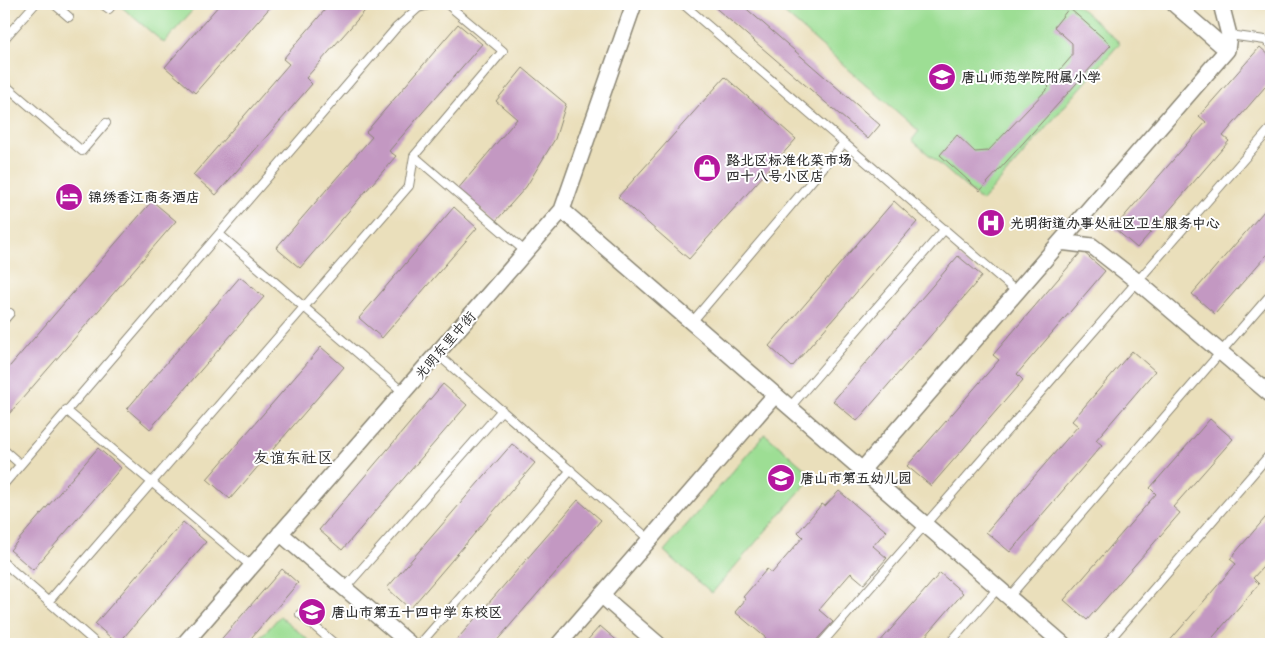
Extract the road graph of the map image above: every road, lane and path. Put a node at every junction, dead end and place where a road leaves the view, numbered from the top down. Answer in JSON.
{"nodes":[{"id":1,"x":34,"y":4,"type":"edge"},
{"id":2,"x":54,"y":4,"type":"edge"},
{"id":3,"x":102,"y":4,"type":"edge"},
{"id":4,"x":114,"y":4,"type":"edge"},
{"id":5,"x":433,"y":4,"type":"edge"},
{"id":6,"x":447,"y":4,"type":"edge"},
{"id":7,"x":634,"y":4,"type":"edge"},
{"id":8,"x":683,"y":4,"type":"edge"},
{"id":9,"x":1174,"y":4,"type":"edge"},
{"id":10,"x":1221,"y":4,"type":"edge"},
{"id":11,"x":69,"y":17,"type":"dead end"},
{"id":12,"x":4,"y":39,"type":"edge"},
{"id":13,"x":1228,"y":43,"type":"junction"},
{"id":14,"x":1271,"y":45,"type":"edge"},
{"id":15,"x":4,"y":84,"type":"edge"},
{"id":16,"x":106,"y":123,"type":"dead end"},
{"id":17,"x":1271,"y":128,"type":"edge"},
{"id":18,"x":844,"y":143,"type":"junction"},
{"id":19,"x":414,"y":156,"type":"junction"},
{"id":20,"x":562,"y":210,"type":"junction"},
{"id":21,"x":945,"y":229,"type":"junction"},
{"id":22,"x":219,"y":234,"type":"junction"},
{"id":23,"x":1060,"y":242,"type":"junction"},
{"id":24,"x":526,"y":252,"type":"junction"},
{"id":25,"x":1138,"y":282,"type":"junction"},
{"id":26,"x":1017,"y":292,"type":"junction"},
{"id":27,"x":1271,"y":294,"type":"edge"},
{"id":28,"x":304,"y":307,"type":"junction"},
{"id":29,"x":10,"y":313,"type":"dead end"},
{"id":30,"x":4,"y":320,"type":"edge"},
{"id":31,"x":692,"y":322,"type":"junction"},
{"id":32,"x":1222,"y":351,"type":"junction"},
{"id":33,"x":437,"y":354,"type":"junction"},
{"id":34,"x":403,"y":392,"type":"junction"},
{"id":35,"x":775,"y":395,"type":"junction"},
{"id":36,"x":1271,"y":395,"type":"edge"},
{"id":37,"x":790,"y":407,"type":"junction"},
{"id":38,"x":66,"y":410,"type":"junction"},
{"id":39,"x":502,"y":410,"type":"junction"},
{"id":40,"x":4,"y":450,"type":"edge"},
{"id":41,"x":1271,"y":454,"type":"edge"},
{"id":42,"x":20,"y":464,"type":"junction"},
{"id":43,"x":571,"y":470,"type":"junction"},
{"id":44,"x":862,"y":470,"type":"junction"},
{"id":45,"x":152,"y":482,"type":"junction"},
{"id":46,"x":4,"y":484,"type":"edge"},
{"id":47,"x":927,"y":526,"type":"junction"},
{"id":48,"x":280,"y":533,"type":"junction"},
{"id":49,"x":650,"y":540,"type":"junction"},
{"id":50,"x":4,"y":563,"type":"edge"},
{"id":51,"x":251,"y":566,"type":"junction"},
{"id":52,"x":345,"y":588,"type":"junction"},
{"id":53,"x":1004,"y":592,"type":"junction"},
{"id":54,"x":601,"y":595,"type":"junction"},
{"id":55,"x":48,"y":602,"type":"junction"},
{"id":56,"x":300,"y":614,"type":"dead end"},
{"id":57,"x":97,"y":644,"type":"edge"},
{"id":58,"x":184,"y":644,"type":"edge"},
{"id":59,"x":335,"y":644,"type":"edge"},
{"id":60,"x":410,"y":644,"type":"edge"},
{"id":61,"x":420,"y":644,"type":"edge"},
{"id":62,"x":559,"y":644,"type":"edge"},
{"id":63,"x":658,"y":644,"type":"edge"},
{"id":64,"x":821,"y":644,"type":"edge"},
{"id":65,"x":950,"y":644,"type":"edge"},
{"id":66,"x":1064,"y":644,"type":"edge"},
{"id":67,"x":1106,"y":644,"type":"edge"}],
"edges":[{"from":1,"to":12,"type":"lane"},
{"from":2,"to":11,"type":"lane"},
{"from":3,"to":4,"type":"lane"},
{"from":5,"to":22,"type":"lane"},
{"from":6,"to":19,"type":"lane"},
{"from":7,"to":20,"type":"street","name":"光明东里中街"},
{"from":8,"to":18,"type":"lane"},
{"from":9,"to":13,"type":"street"},
{"from":10,"to":13,"type":"street"},
{"from":13,"to":14,"type":"lane"},
{"from":13,"to":23,"type":"street"},
{"from":15,"to":16,"type":"lane"},
{"from":17,"to":25,"type":"lane"},
{"from":18,"to":21,"type":"lane"},
{"from":18,"to":31,"type":"lane"},
{"from":19,"to":24,"type":"lane"},
{"from":19,"to":28,"type":"lane"},
{"from":20,"to":24,"type":"street","name":"光明东里中街"},
{"from":20,"to":31,"type":"street"},
{"from":21,"to":26,"type":"lane"},
{"from":21,"to":37,"type":"lane"},
{"from":22,"to":28,"type":"lane"},
{"from":22,"to":38,"type":"lane"},
{"from":23,"to":25,"type":"street"},
{"from":23,"to":26,"type":"street"},
{"from":24,"to":33,"type":"street","name":"光明东里中街"},
{"from":25,"to":32,"type":"street"},
{"from":25,"to":47,"type":"lane"},
{"from":26,"to":44,"type":"street"},
{"from":27,"to":32,"type":"lane"},
{"from":28,"to":34,"type":"lane"},
{"from":28,"to":45,"type":"lane"},
{"from":29,"to":30,"type":"lane"},
{"from":31,"to":35,"type":"street"},
{"from":32,"to":36,"type":"street"},
{"from":32,"to":53,"type":"lane"},
{"from":33,"to":34,"type":"street","name":"光明东里中街"},
{"from":33,"to":39,"type":"lane"},
{"from":34,"to":48,"type":"street","name":"光明东里中街"},
{"from":35,"to":37,"type":"street"},
{"from":35,"to":49,"type":"street"},
{"from":37,"to":44,"type":"street"},
{"from":38,"to":42,"type":"lane"},
{"from":38,"to":45,"type":"lane"},
{"from":39,"to":43,"type":"lane"},
{"from":39,"to":52,"type":"lane"},
{"from":40,"to":42,"type":"lane"},
{"from":41,"to":67,"type":"lane"},
{"from":42,"to":46,"type":"lane"},
{"from":43,"to":49,"type":"lane"},
{"from":43,"to":61,"type":"lane"},
{"from":44,"to":47,"type":"street"},
{"from":45,"to":51,"type":"lane"},
{"from":45,"to":55,"type":"lane"},
{"from":47,"to":53,"type":"street"},
{"from":47,"to":64,"type":"lane"},
{"from":48,"to":51,"type":"street","name":"光明东里中街"},
{"from":48,"to":52,"type":"street"},
{"from":49,"to":54,"type":"street"},
{"from":50,"to":55,"type":"lane"},
{"from":51,"to":58,"type":"street","name":"光明东里中街"},
{"from":52,"to":60,"type":"street"},
{"from":53,"to":65,"type":"lane"},
{"from":53,"to":66,"type":"street"},
{"from":54,"to":62,"type":"street"},
{"from":54,"to":63,"type":"street"},
{"from":55,"to":57,"type":"lane"},
{"from":56,"to":59,"type":"lane"}]}
